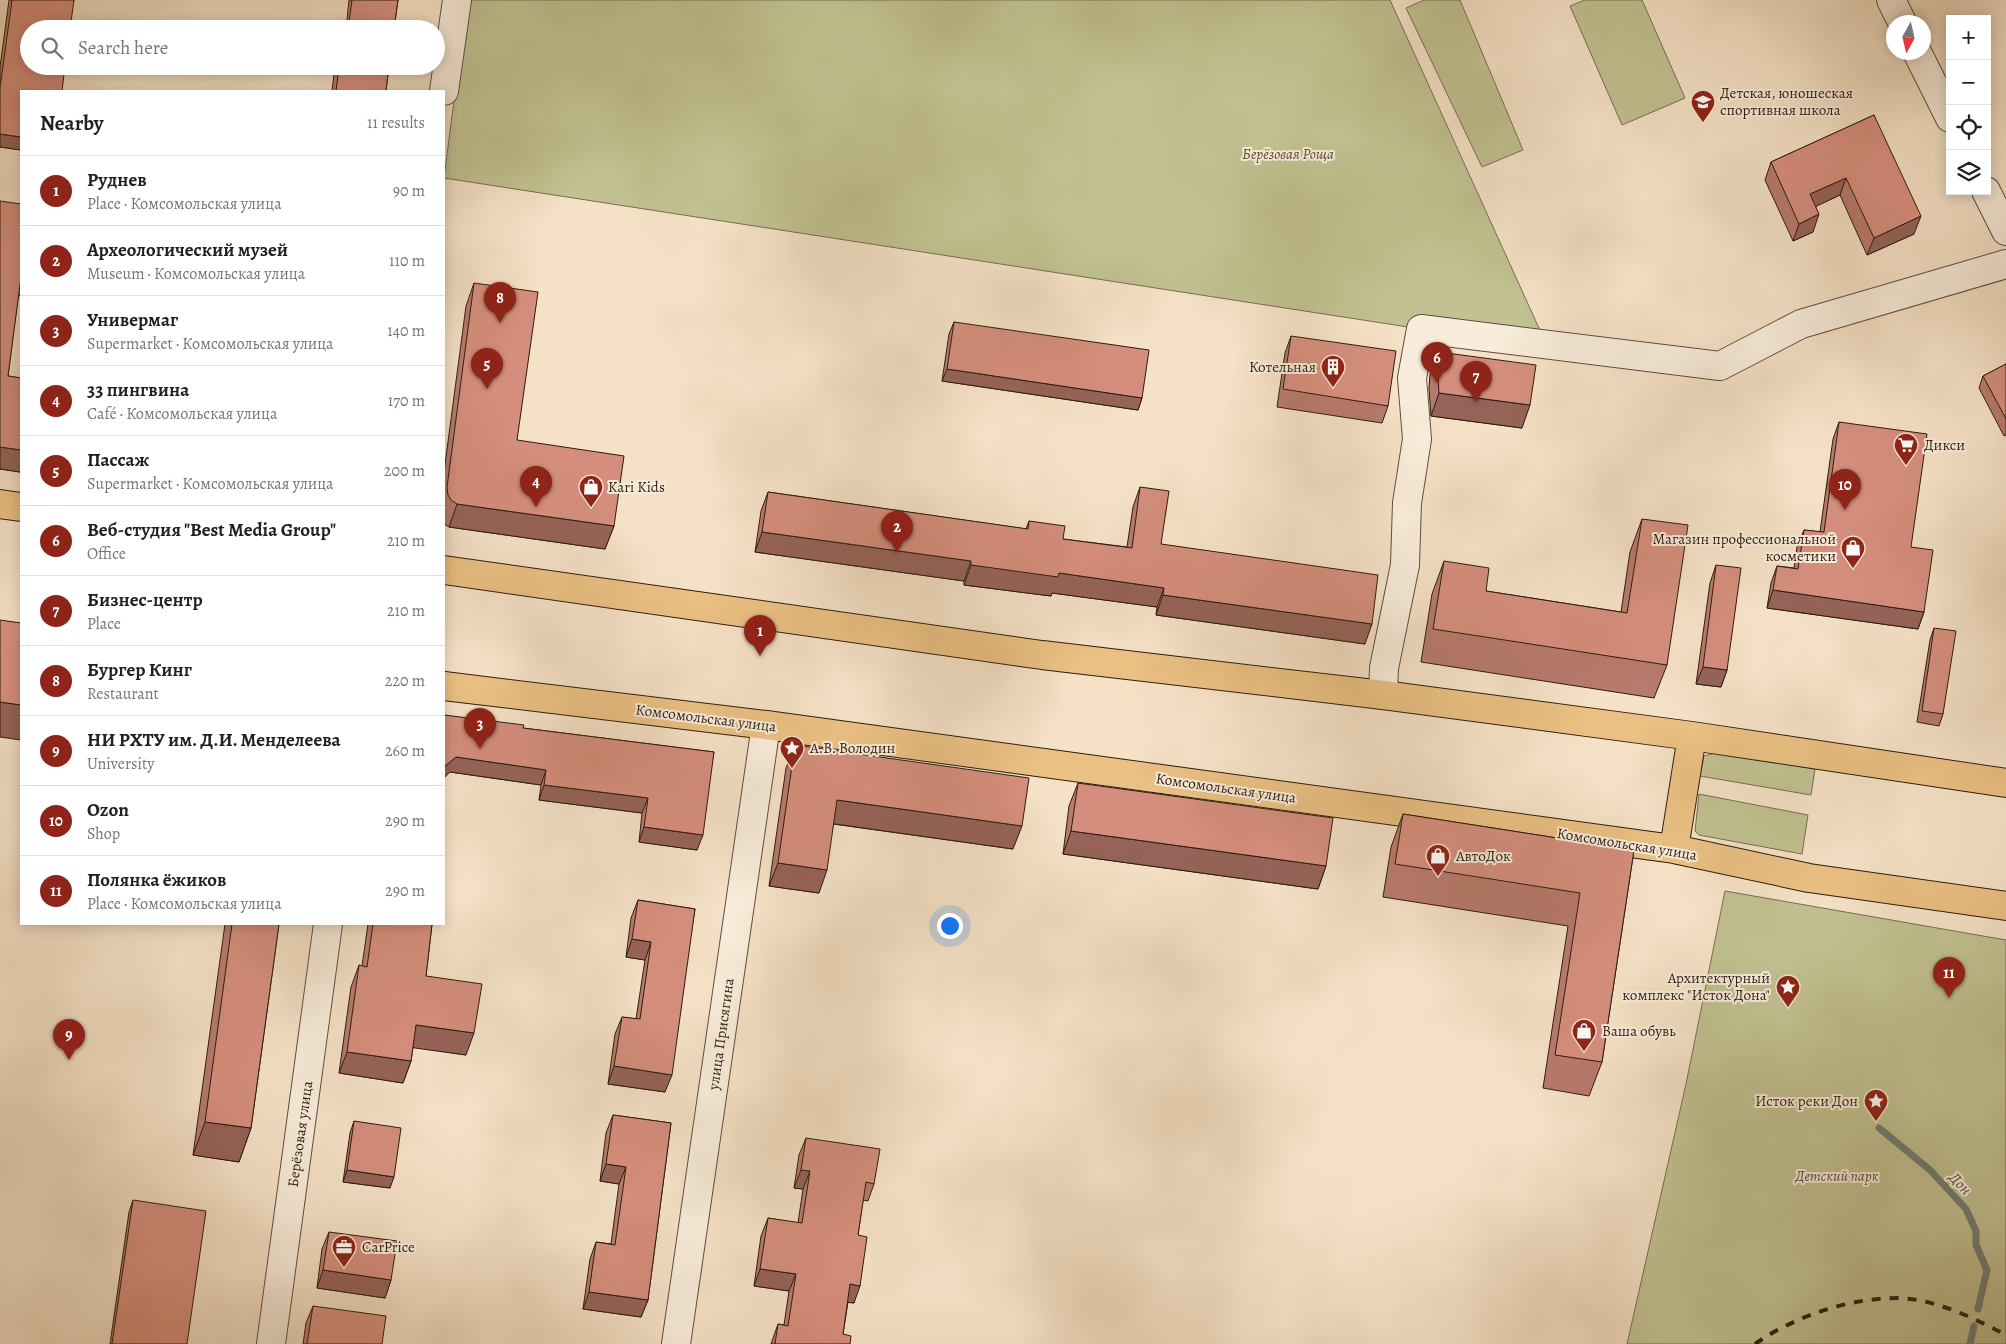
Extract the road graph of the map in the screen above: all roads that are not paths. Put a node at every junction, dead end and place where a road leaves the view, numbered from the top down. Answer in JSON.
{"nodes":[{"id":1,"x":457,"y":0,"type":"edge"},
{"id":2,"x":1891,"y":0,"type":"edge"},
{"id":3,"x":1898,"y":15,"type":"edge"},
{"id":4,"x":1921,"y":60,"type":"edge"},
{"id":5,"x":444,"y":90,"type":"edge"},
{"id":6,"x":1946,"y":110,"type":"edge"},
{"id":7,"x":1988,"y":195,"type":"edge"},
{"id":8,"x":2006,"y":231,"type":"edge"},
{"id":9,"x":2006,"y":264,"type":"edge"},
{"id":10,"x":0,"y":504,"type":"edge"},
{"id":11,"x":20,"y":507,"type":"edge"},
{"id":12,"x":445,"y":570,"type":"edge"},
{"id":13,"x":445,"y":686,"type":"edge"},
{"id":14,"x":1383,"y":695,"type":"junction"},
{"id":15,"x":766,"y":725,"type":"junction"},
{"id":16,"x":1692,"y":736,"type":"junction"},
{"id":17,"x":2006,"y":783,"type":"edge"},
{"id":18,"x":1674,"y":849,"type":"junction"},
{"id":19,"x":2006,"y":906,"type":"edge"},
{"id":20,"x":328,"y":925,"type":"edge"},
{"id":21,"x":272,"y":1344,"type":"edge"},
{"id":22,"x":676,"y":1344,"type":"edge"}],
"edges":[{"from":1,"to":5,"type":"street"},
{"from":2,"to":3,"type":"street"},
{"from":4,"to":6,"type":"street"},
{"from":7,"to":8,"type":"street"},
{"from":9,"to":14,"type":"street"},
{"from":10,"to":11,"type":"main road"},
{"from":12,"to":14,"type":"main road"},
{"from":13,"to":15,"type":"main road","name":"Комсомольская улица"},
{"from":14,"to":16,"type":"main road"},
{"from":15,"to":18,"type":"main road","name":"Комсомольская улица"},
{"from":15,"to":22,"type":"street","name":"улица Присягина"},
{"from":16,"to":17,"type":"main road"},
{"from":16,"to":18,"type":"main road"},
{"from":18,"to":19,"type":"main road","name":"Комсомольская улица"},
{"from":20,"to":21,"type":"street","name":"Берёзовая улица"}]}
